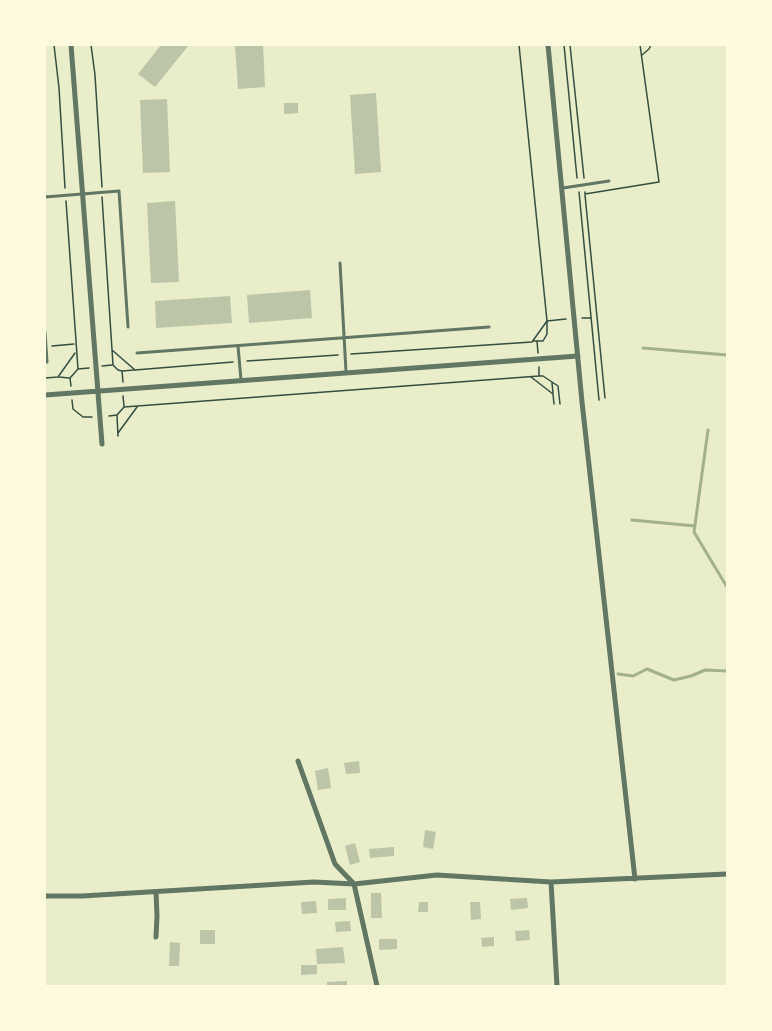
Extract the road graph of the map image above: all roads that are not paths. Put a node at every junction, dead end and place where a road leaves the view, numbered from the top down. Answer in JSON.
{"nodes":[{"id":1,"x":71,"y":45,"type":"edge"},
{"id":2,"x":549,"y":45,"type":"edge"},
{"id":3,"x":609,"y":181,"type":"dead end"},
{"id":4,"x":563,"y":188,"type":"junction"},
{"id":5,"x":84,"y":194,"type":"junction"},
{"id":6,"x":45,"y":196,"type":"edge"},
{"id":7,"x":340,"y":263,"type":"dead end"},
{"id":8,"x":128,"y":327,"type":"dead end"},
{"id":9,"x":489,"y":327,"type":"dead end"},
{"id":10,"x":45,"y":332,"type":"edge"},
{"id":11,"x":344,"y":338,"type":"junction"},
{"id":12,"x":238,"y":346,"type":"junction"},
{"id":13,"x":46,"y":347,"type":"edge"},
{"id":14,"x":137,"y":353,"type":"dead end"},
{"id":15,"x":578,"y":356,"type":"junction"},
{"id":16,"x":45,"y":362,"type":"edge"},
{"id":17,"x":346,"y":374,"type":"junction"},
{"id":18,"x":241,"y":381,"type":"junction"},
{"id":19,"x":99,"y":392,"type":"junction"},
{"id":20,"x":45,"y":395,"type":"edge"},
{"id":21,"x":102,"y":444,"type":"dead end"},
{"id":22,"x":298,"y":761,"type":"dead end"},
{"id":23,"x":727,"y":874,"type":"edge"},
{"id":24,"x":635,"y":879,"type":"junction"},
{"id":25,"x":551,"y":882,"type":"junction"},
{"id":26,"x":354,"y":884,"type":"junction"},
{"id":27,"x":156,"y":892,"type":"junction"},
{"id":28,"x":45,"y":896,"type":"edge"},
{"id":29,"x":156,"y":937,"type":"dead end"},
{"id":30,"x":377,"y":986,"type":"edge"},
{"id":31,"x":557,"y":986,"type":"edge"}],
"edges":[{"from":1,"to":5,"type":"street"},
{"from":2,"to":4,"type":"street"},
{"from":3,"to":4,"type":"lane"},
{"from":4,"to":15,"type":"street"},
{"from":5,"to":6,"type":"lane"},
{"from":5,"to":8,"type":"lane"},
{"from":5,"to":19,"type":"street"},
{"from":7,"to":11,"type":"lane"},
{"from":9,"to":11,"type":"lane"},
{"from":10,"to":13,"type":"lane"},
{"from":11,"to":12,"type":"lane"},
{"from":11,"to":17,"type":"lane"},
{"from":12,"to":14,"type":"lane"},
{"from":12,"to":18,"type":"lane"},
{"from":13,"to":16,"type":"lane"},
{"from":15,"to":17,"type":"street"},
{"from":15,"to":24,"type":"street"},
{"from":17,"to":18,"type":"street"},
{"from":18,"to":19,"type":"street"},
{"from":19,"to":20,"type":"street"},
{"from":19,"to":21,"type":"street"},
{"from":22,"to":26,"type":"street"},
{"from":23,"to":24,"type":"street"},
{"from":24,"to":25,"type":"street"},
{"from":25,"to":26,"type":"street"},
{"from":25,"to":31,"type":"street"},
{"from":26,"to":27,"type":"street"},
{"from":26,"to":30,"type":"street"},
{"from":27,"to":28,"type":"street"},
{"from":27,"to":29,"type":"street"}]}
